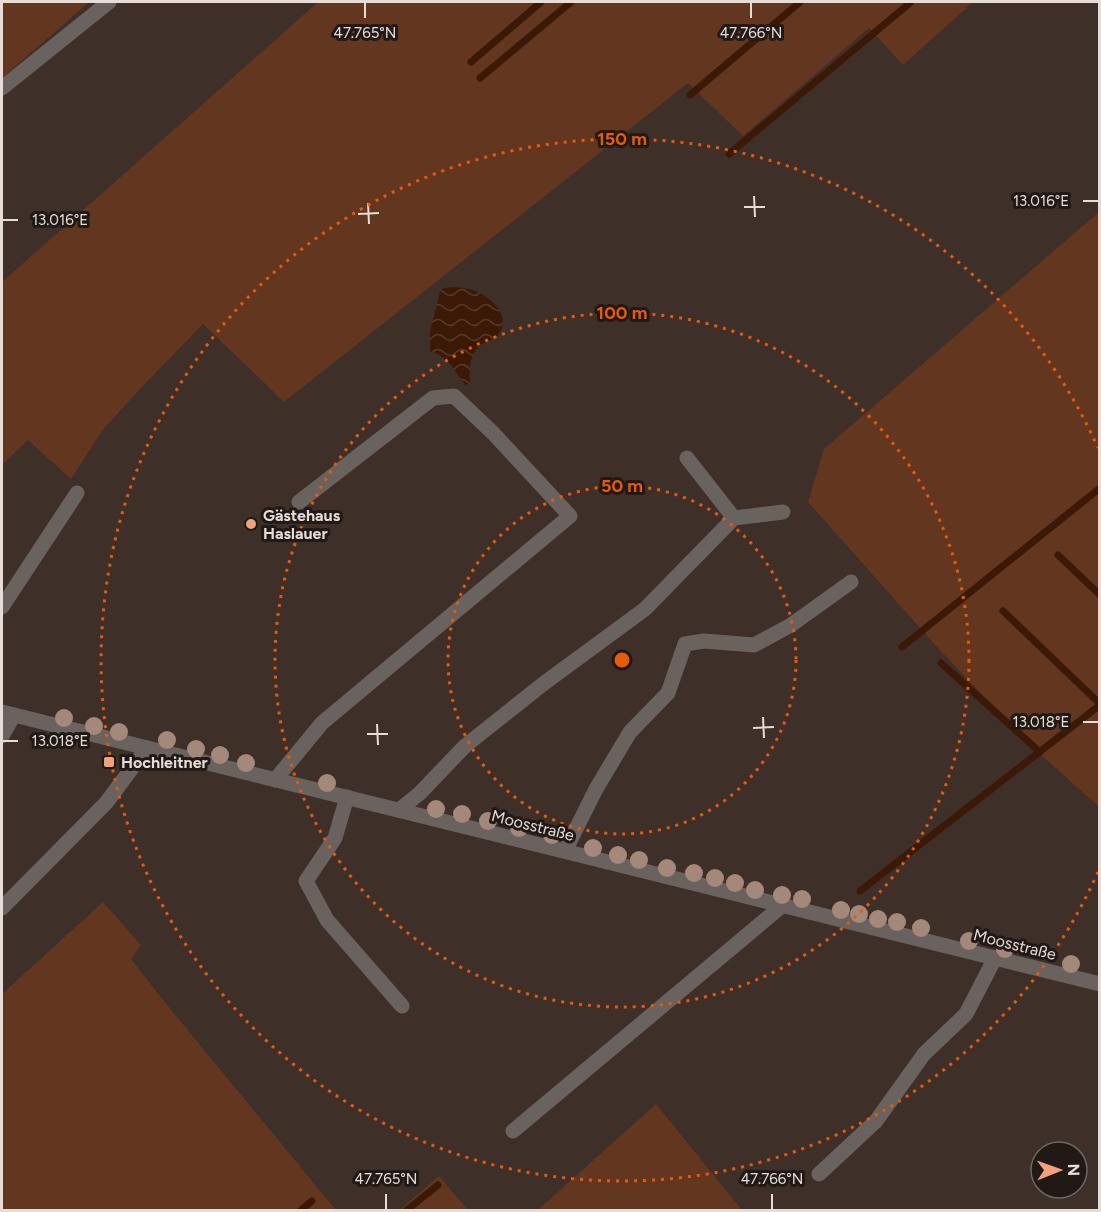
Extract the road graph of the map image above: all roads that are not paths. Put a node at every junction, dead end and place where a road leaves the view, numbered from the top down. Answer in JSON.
{"nodes":[{"id":1,"x":109,"y":2,"type":"edge"},
{"id":2,"x":2,"y":88,"type":"edge"},
{"id":3,"x":687,"y":458,"type":"dead end"},
{"id":4,"x":77,"y":493,"type":"dead end"},
{"id":5,"x":298,"y":502,"type":"dead end"},
{"id":6,"x":783,"y":512,"type":"dead end"},
{"id":7,"x":734,"y":518,"type":"junction"},
{"id":8,"x":851,"y":582,"type":"dead end"},
{"id":9,"x":2,"y":607,"type":"edge"},
{"id":10,"x":8,"y":713,"type":"edge"},
{"id":11,"x":2,"y":736,"type":"edge"},
{"id":12,"x":147,"y":748,"type":"junction"},
{"id":13,"x":275,"y":780,"type":"junction"},
{"id":14,"x":347,"y":797,"type":"junction"},
{"id":15,"x":399,"y":810,"type":"junction"},
{"id":16,"x":565,"y":851,"type":"junction"},
{"id":17,"x":783,"y":905,"type":"junction"},
{"id":18,"x":2,"y":908,"type":"edge"},
{"id":19,"x":995,"y":958,"type":"junction"},
{"id":20,"x":1100,"y":984,"type":"edge"},
{"id":21,"x":402,"y":1006,"type":"dead end"},
{"id":22,"x":513,"y":1131,"type":"dead end"},
{"id":23,"x":819,"y":1174,"type":"dead end"}],
"edges":[{"from":1,"to":2,"type":"street"},
{"from":3,"to":7,"type":"street"},
{"from":4,"to":9,"type":"street"},
{"from":5,"to":13,"type":"street"},
{"from":6,"to":7,"type":"street"},
{"from":7,"to":15,"type":"street"},
{"from":8,"to":16,"type":"street"},
{"from":10,"to":11,"type":"street"},
{"from":10,"to":12,"type":"street","name":"Moosstraße"},
{"from":12,"to":13,"type":"street","name":"Moosstraße"},
{"from":12,"to":18,"type":"street"},
{"from":13,"to":14,"type":"street","name":"Moosstraße"},
{"from":14,"to":15,"type":"street","name":"Moosstraße"},
{"from":14,"to":21,"type":"street"},
{"from":15,"to":16,"type":"street","name":"Moosstraße"},
{"from":16,"to":17,"type":"street","name":"Moosstraße"},
{"from":17,"to":19,"type":"street","name":"Moosstraße"},
{"from":17,"to":22,"type":"street"},
{"from":19,"to":20,"type":"street","name":"Moosstraße"},
{"from":19,"to":23,"type":"street"}]}
